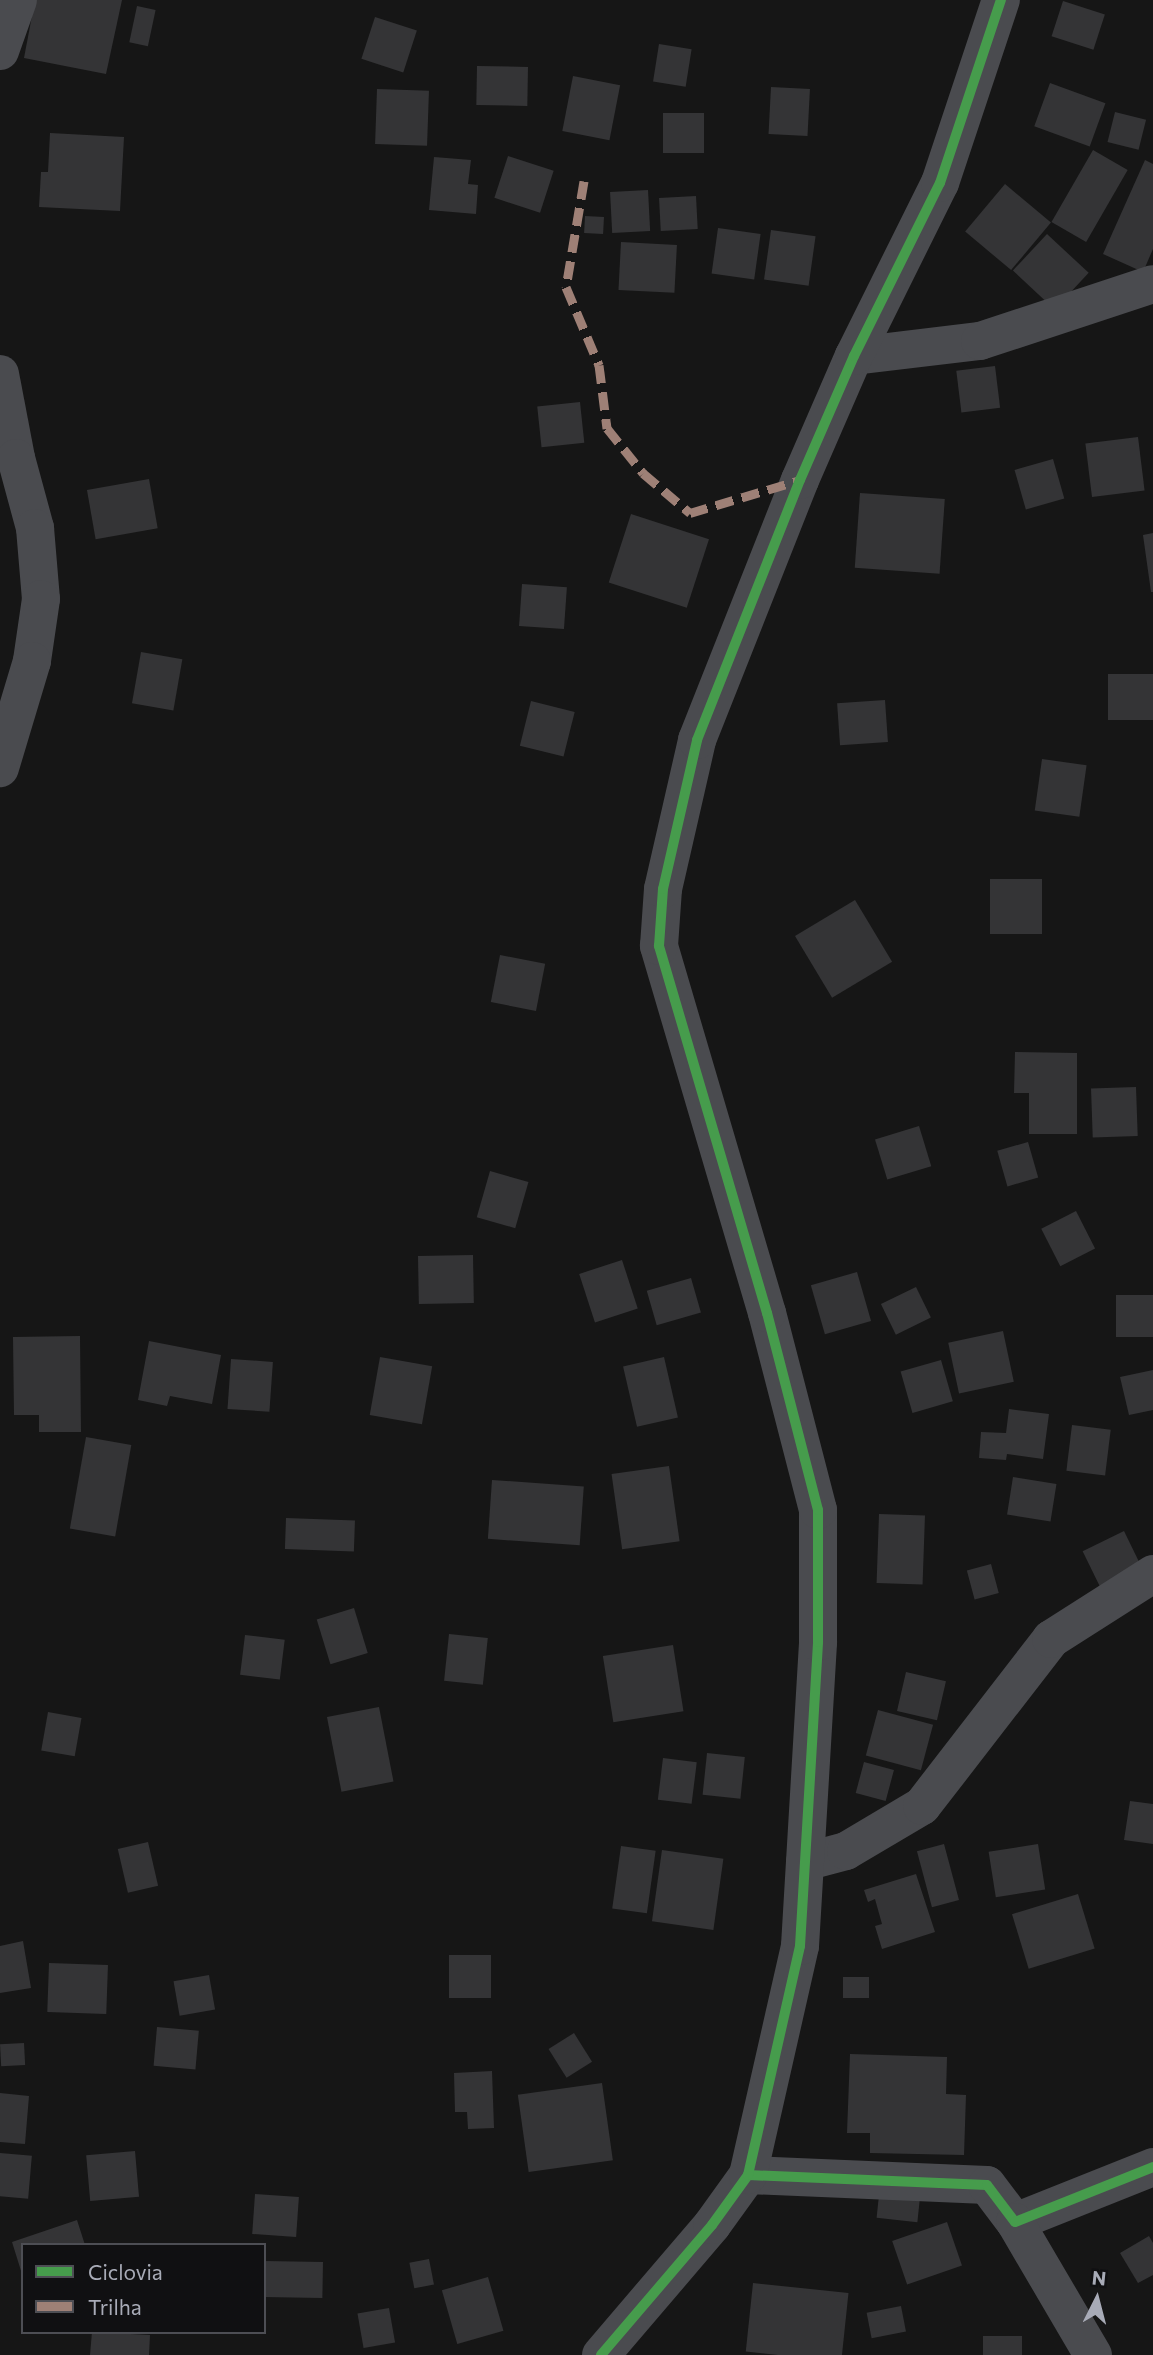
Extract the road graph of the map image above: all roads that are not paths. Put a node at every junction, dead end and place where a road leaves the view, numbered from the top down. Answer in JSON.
{"nodes":[{"id":1,"x":18,"y":0,"type":"edge"},
{"id":2,"x":1001,"y":0,"type":"edge"},
{"id":3,"x":0,"y":51,"type":"edge"},
{"id":4,"x":1153,"y":284,"type":"edge"},
{"id":5,"x":854,"y":356,"type":"junction"},
{"id":6,"x":0,"y":374,"type":"edge"},
{"id":7,"x":0,"y":768,"type":"edge"},
{"id":8,"x":1153,"y":1574,"type":"edge"},
{"id":9,"x":804,"y":1862,"type":"junction"},
{"id":10,"x":1153,"y":2167,"type":"edge"},
{"id":11,"x":748,"y":2175,"type":"junction"},
{"id":12,"x":1015,"y":2222,"type":"junction"},
{"id":13,"x":601,"y":2355,"type":"edge"},
{"id":14,"x":1093,"y":2355,"type":"edge"}],
"edges":[{"from":1,"to":3,"type":"street"},
{"from":2,"to":5,"type":"street"},
{"from":4,"to":5,"type":"street"},
{"from":5,"to":9,"type":"street"},
{"from":6,"to":7,"type":"street"},
{"from":8,"to":9,"type":"street"},
{"from":9,"to":11,"type":"street"},
{"from":10,"to":12,"type":"street"},
{"from":11,"to":12,"type":"street"},
{"from":11,"to":13,"type":"street"},
{"from":12,"to":14,"type":"street"}]}
